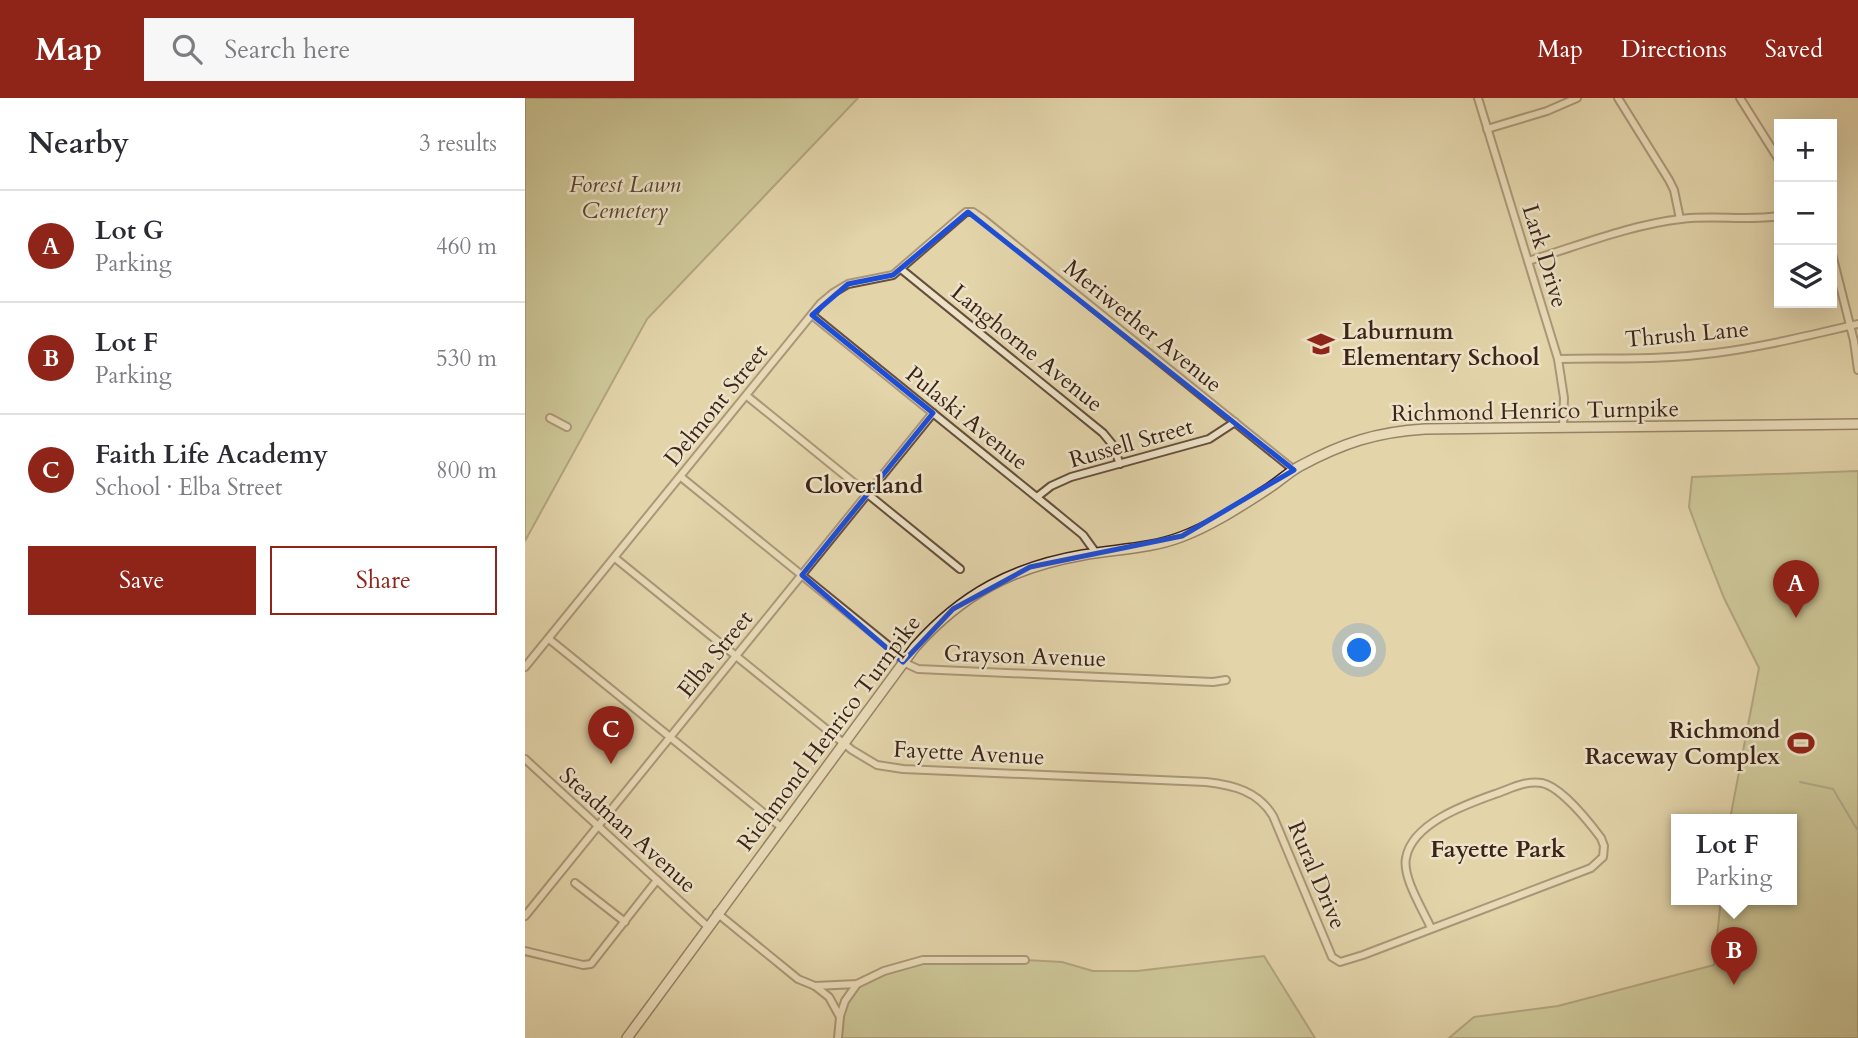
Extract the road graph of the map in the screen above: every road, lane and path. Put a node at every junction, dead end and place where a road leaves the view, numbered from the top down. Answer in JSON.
{"nodes":[{"id":1,"x":1478,"y":98,"type":"edge"},
{"id":2,"x":1577,"y":98,"type":"edge"},
{"id":3,"x":1618,"y":98,"type":"edge"},
{"id":4,"x":1740,"y":98,"type":"edge"},
{"id":5,"x":1487,"y":129,"type":"junction"},
{"id":6,"x":1774,"y":152,"type":"edge"},
{"id":7,"x":968,"y":212,"type":"joint"},
{"id":8,"x":1774,"y":216,"type":"edge"},
{"id":9,"x":1680,"y":219,"type":"junction"},
{"id":10,"x":1528,"y":261,"type":"junction"},
{"id":11,"x":901,"y":269,"type":"junction"},
{"id":12,"x":1837,"y":270,"type":"edge"},
{"id":13,"x":812,"y":315,"type":"junction"},
{"id":14,"x":1854,"y":324,"type":"edge"},
{"id":15,"x":1558,"y":359,"type":"junction"},
{"id":16,"x":1858,"y":370,"type":"edge"},
{"id":17,"x":747,"y":396,"type":"junction"},
{"id":18,"x":933,"y":413,"type":"junction"},
{"id":19,"x":550,"y":418,"type":"dead end"},
{"id":20,"x":1235,"y":422,"type":"junction"},
{"id":21,"x":1858,"y":424,"type":"edge"},
{"id":22,"x":567,"y":427,"type":"dead end"},
{"id":23,"x":1563,"y":428,"type":"junction"},
{"id":24,"x":1120,"y":464,"type":"junction"},
{"id":25,"x":1294,"y":470,"type":"junction"},
{"id":26,"x":681,"y":477,"type":"junction"},
{"id":27,"x":868,"y":494,"type":"junction"},
{"id":28,"x":1037,"y":497,"type":"junction"},
{"id":29,"x":1096,"y":553,"type":"junction"},
{"id":30,"x":615,"y":558,"type":"junction"},
{"id":31,"x":960,"y":569,"type":"dead end"},
{"id":32,"x":802,"y":575,"type":"junction"},
{"id":33,"x":549,"y":639,"type":"junction"},
{"id":34,"x":736,"y":656,"type":"junction"},
{"id":35,"x":903,"y":662,"type":"junction"},
{"id":36,"x":525,"y":667,"type":"edge"},
{"id":37,"x":1226,"y":680,"type":"dead end"},
{"id":38,"x":670,"y":737,"type":"junction"},
{"id":39,"x":843,"y":743,"type":"junction"},
{"id":40,"x":525,"y":759,"type":"edge"},
{"id":41,"x":1263,"y":803,"type":"joint"},
{"id":42,"x":598,"y":826,"type":"junction"},
{"id":43,"x":781,"y":827,"type":"junction"},
{"id":44,"x":657,"y":880,"type":"junction"},
{"id":45,"x":575,"y":883,"type":"dead end"},
{"id":46,"x":717,"y":913,"type":"junction"},
{"id":47,"x":525,"y":916,"type":"edge"},
{"id":48,"x":625,"y":922,"type":"junction"},
{"id":49,"x":707,"y":926,"type":"junction"},
{"id":50,"x":1431,"y":928,"type":"junction"},
{"id":51,"x":525,"y":951,"type":"edge"},
{"id":52,"x":1025,"y":960,"type":"dead end"},
{"id":53,"x":857,"y":984,"type":"junction"},
{"id":54,"x":815,"y":986,"type":"junction"},
{"id":55,"x":840,"y":1017,"type":"junction"},
{"id":56,"x":627,"y":1038,"type":"edge"},
{"id":57,"x":838,"y":1038,"type":"edge"}],
"edges":[{"from":1,"to":5,"type":"street","name":"Lark Drive"},
{"from":2,"to":5,"type":"street"},
{"from":3,"to":9,"type":"street"},
{"from":4,"to":6,"type":"street"},
{"from":5,"to":10,"type":"street","name":"Lark Drive"},
{"from":7,"to":11,"type":"street","name":"Delmont Street"},
{"from":7,"to":20,"type":"street","name":"Meriwether Avenue"},
{"from":8,"to":9,"type":"street"},
{"from":9,"to":10,"type":"street"},
{"from":10,"to":15,"type":"street","name":"Lark Drive"},
{"from":11,"to":13,"type":"street","name":"Delmont Street"},
{"from":11,"to":24,"type":"street","name":"Langhorne Avenue"},
{"from":12,"to":14,"type":"street"},
{"from":13,"to":17,"type":"street","name":"Delmont Street"},
{"from":13,"to":18,"type":"street","name":"Pulaski Avenue"},
{"from":14,"to":15,"type":"street","name":"Thrush Lane"},
{"from":14,"to":16,"type":"street"},
{"from":15,"to":23,"type":"street","name":"Lark Drive"},
{"from":17,"to":26,"type":"street","name":"Delmont Street"},
{"from":17,"to":27,"type":"street"},
{"from":18,"to":27,"type":"street","name":"Elba Street"},
{"from":18,"to":28,"type":"street","name":"Pulaski Avenue"},
{"from":19,"to":22,"type":"street"},
{"from":20,"to":24,"type":"street","name":"Russell Street"},
{"from":20,"to":25,"type":"street","name":"Meriwether Avenue"},
{"from":21,"to":23,"type":"main road","name":"Richmond Henrico Turnpike"},
{"from":23,"to":25,"type":"main road","name":"Richmond Henrico Turnpike"},
{"from":24,"to":28,"type":"street","name":"Russell Street"},
{"from":25,"to":29,"type":"main road","name":"Richmond Henrico Turnpike"},
{"from":26,"to":30,"type":"street","name":"Delmont Street"},
{"from":26,"to":32,"type":"street"},
{"from":27,"to":31,"type":"street"},
{"from":27,"to":32,"type":"street","name":"Elba Street"},
{"from":28,"to":29,"type":"street","name":"Pulaski Avenue"},
{"from":29,"to":35,"type":"main road","name":"Richmond Henrico Turnpike"},
{"from":30,"to":33,"type":"street","name":"Delmont Street"},
{"from":30,"to":34,"type":"street","name":"Fayette Avenue"},
{"from":32,"to":34,"type":"street","name":"Elba Street"},
{"from":32,"to":35,"type":"street"},
{"from":33,"to":36,"type":"street","name":"Delmont Street"},
{"from":33,"to":38,"type":"street"},
{"from":34,"to":38,"type":"street","name":"Elba Street"},
{"from":34,"to":39,"type":"street","name":"Fayette Avenue"},
{"from":35,"to":37,"type":"street","name":"Grayson Avenue"},
{"from":35,"to":39,"type":"main road","name":"Richmond Henrico Turnpike"},
{"from":38,"to":42,"type":"street","name":"Elba Street"},
{"from":38,"to":43,"type":"street"},
{"from":39,"to":41,"type":"street","name":"Fayette Avenue"},
{"from":39,"to":43,"type":"main road","name":"Richmond Henrico Turnpike"},
{"from":40,"to":42,"type":"street","name":"Steadman Avenue"},
{"from":41,"to":50,"type":"street","name":"Rural Drive"},
{"from":42,"to":44,"type":"street","name":"Steadman Avenue"},
{"from":42,"to":47,"type":"street","name":"Elba Street"},
{"from":43,"to":46,"type":"main road","name":"Richmond Henrico Turnpike"},
{"from":44,"to":48,"type":"street"},
{"from":44,"to":49,"type":"street","name":"Steadman Avenue"},
{"from":45,"to":48,"type":"street"},
{"from":46,"to":49,"type":"main road","name":"Richmond Henrico Turnpike"},
{"from":46,"to":54,"type":"street"},
{"from":48,"to":51,"type":"street"},
{"from":49,"to":56,"type":"main road","name":"Richmond Henrico Turnpike"},
{"from":50,"to":50,"type":"street"},
{"from":52,"to":53,"type":"street"},
{"from":53,"to":54,"type":"street"},
{"from":53,"to":55,"type":"street"},
{"from":54,"to":55,"type":"street"},
{"from":55,"to":57,"type":"street"}]}
